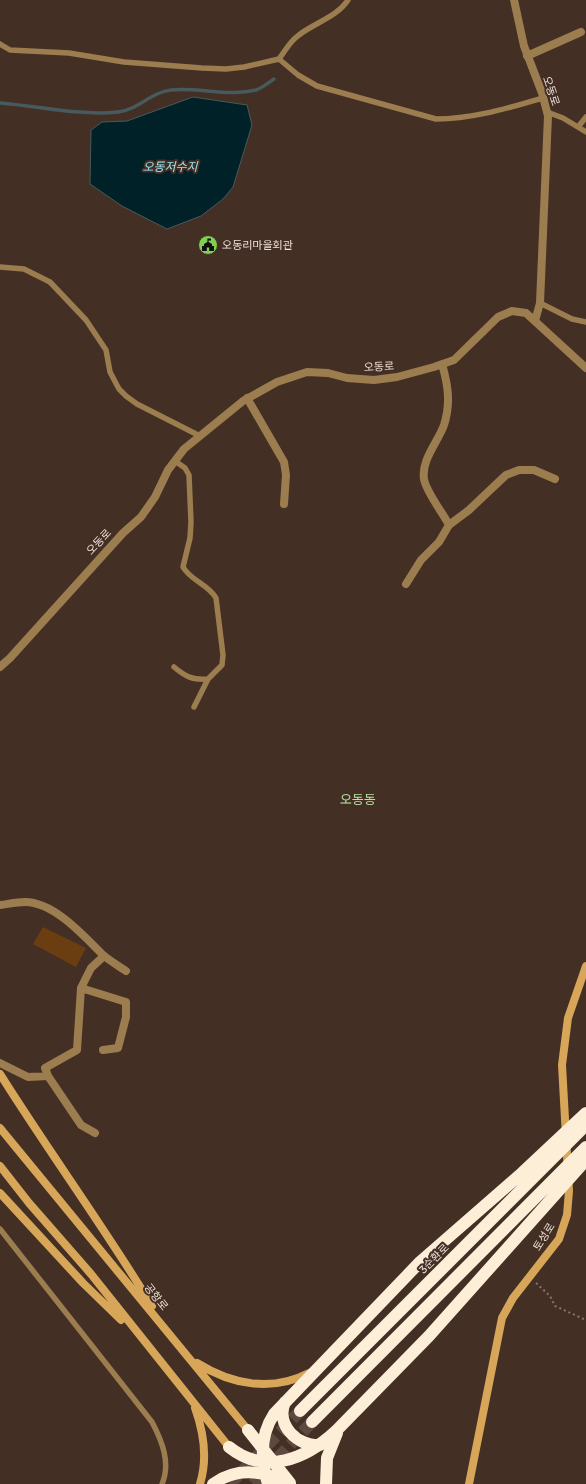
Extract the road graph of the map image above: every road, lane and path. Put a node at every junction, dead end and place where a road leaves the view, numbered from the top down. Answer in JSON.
{"nodes":[{"id":1,"x":348,"y":0,"type":"edge"},
{"id":2,"x":514,"y":0,"type":"edge"},
{"id":3,"x":581,"y":32,"type":"dead end"},
{"id":4,"x":0,"y":44,"type":"edge"},
{"id":5,"x":527,"y":56,"type":"junction"},
{"id":6,"x":279,"y":59,"type":"junction"},
{"id":7,"x":543,"y":98,"type":"junction"},
{"id":8,"x":547,"y":112,"type":"junction"},
{"id":9,"x":586,"y":117,"type":"edge"},
{"id":10,"x":578,"y":127,"type":"junction"},
{"id":11,"x":586,"y":132,"type":"edge"},
{"id":12,"x":0,"y":267,"type":"edge"},
{"id":13,"x":540,"y":303,"type":"junction"},
{"id":14,"x":535,"y":321,"type":"junction"},
{"id":15,"x":586,"y":322,"type":"edge"},
{"id":16,"x":442,"y":364,"type":"junction"},
{"id":17,"x":586,"y":368,"type":"edge"},
{"id":18,"x":247,"y":398,"type":"junction"},
{"id":19,"x":200,"y":436,"type":"junction"},
{"id":20,"x":175,"y":461,"type":"junction"},
{"id":21,"x":555,"y":479,"type":"dead end"},
{"id":22,"x":284,"y":504,"type":"dead end"},
{"id":23,"x":449,"y":525,"type":"junction"},
{"id":24,"x":406,"y":584,"type":"dead end"},
{"id":25,"x":0,"y":667,"type":"edge"},
{"id":26,"x":174,"y":667,"type":"dead end"},
{"id":27,"x":208,"y":680,"type":"junction"},
{"id":28,"x":194,"y":707,"type":"dead end"},
{"id":29,"x":0,"y":905,"type":"edge"},
{"id":30,"x":104,"y":956,"type":"junction"},
{"id":31,"x":586,"y":966,"type":"edge"},
{"id":32,"x":126,"y":971,"type":"dead end"},
{"id":33,"x":81,"y":988,"type":"junction"},
{"id":34,"x":103,"y":1050,"type":"dead end"},
{"id":35,"x":0,"y":1063,"type":"edge"},
{"id":36,"x":0,"y":1074,"type":"edge"},
{"id":37,"x":48,"y":1076,"type":"junction"},
{"id":38,"x":585,"y":1120,"type":"edge"},
{"id":39,"x":0,"y":1128,"type":"edge"},
{"id":40,"x":95,"y":1133,"type":"dead end"},
{"id":41,"x":586,"y":1147,"type":"edge"},
{"id":42,"x":586,"y":1160,"type":"edge"},
{"id":43,"x":0,"y":1166,"type":"edge"},
{"id":44,"x":0,"y":1193,"type":"edge"},
{"id":45,"x":0,"y":1229,"type":"edge"},
{"id":46,"x":529,"y":1276,"type":"junction"},
{"id":47,"x":586,"y":1320,"type":"edge"},
{"id":48,"x":168,"y":1332,"type":"junction"},
{"id":49,"x":144,"y":1342,"type":"junction"},
{"id":50,"x":191,"y":1359,"type":"junction"},
{"id":51,"x":320,"y":1366,"type":"junction"},
{"id":52,"x":192,"y":1400,"type":"junction"},
{"id":53,"x":285,"y":1402,"type":"junction"},
{"id":54,"x":300,"y":1411,"type":"tunnel mouth"},
{"id":55,"x":312,"y":1422,"type":"tunnel mouth"},
{"id":56,"x":345,"y":1422,"type":"junction"},
{"id":57,"x":248,"y":1430,"type":"joint"},
{"id":58,"x":320,"y":1445,"type":"junction"},
{"id":59,"x":229,"y":1447,"type":"junction"},
{"id":60,"x":264,"y":1458,"type":"junction"},
{"id":61,"x":262,"y":1479,"type":"edge"},
{"id":62,"x":162,"y":1484,"type":"edge"},
{"id":63,"x":200,"y":1484,"type":"edge"},
{"id":64,"x":213,"y":1484,"type":"edge"},
{"id":65,"x":286,"y":1484,"type":"edge"},
{"id":66,"x":290,"y":1484,"type":"edge"},
{"id":67,"x":326,"y":1484,"type":"edge"},
{"id":68,"x":469,"y":1484,"type":"edge"}],
"edges":[{"from":1,"to":6,"type":"lane"},
{"from":2,"to":5,"type":"street","name":"오동로"},
{"from":3,"to":5,"type":"street"},
{"from":4,"to":6,"type":"lane"},
{"from":5,"to":7,"type":"street","name":"오동로"},
{"from":6,"to":7,"type":"lane"},
{"from":7,"to":8,"type":"street","name":"오동로"},
{"from":8,"to":10,"type":"lane"},
{"from":8,"to":13,"type":"street","name":"오동로"},
{"from":9,"to":10,"type":"lane"},
{"from":10,"to":11,"type":"lane"},
{"from":12,"to":19,"type":"lane"},
{"from":13,"to":14,"type":"street","name":"오동로"},
{"from":13,"to":15,"type":"lane"},
{"from":14,"to":16,"type":"street","name":"오동로"},
{"from":14,"to":17,"type":"street"},
{"from":16,"to":18,"type":"street","name":"오동로"},
{"from":16,"to":23,"type":"street"},
{"from":18,"to":19,"type":"street","name":"오동로"},
{"from":18,"to":22,"type":"street"},
{"from":19,"to":20,"type":"street","name":"오동로"},
{"from":20,"to":25,"type":"street","name":"오동로"},
{"from":20,"to":27,"type":"lane"},
{"from":21,"to":23,"type":"street"},
{"from":23,"to":24,"type":"street"},
{"from":26,"to":27,"type":"lane"},
{"from":27,"to":28,"type":"lane"},
{"from":29,"to":30,"type":"street"},
{"from":30,"to":32,"type":"street"},
{"from":30,"to":33,"type":"street"},
{"from":31,"to":46,"type":"main road","name":"토성로"},
{"from":33,"to":34,"type":"street"},
{"from":33,"to":37,"type":"street"},
{"from":35,"to":37,"type":"street"},
{"from":36,"to":48,"type":"main road"},
{"from":37,"to":40,"type":"street"},
{"from":38,"to":51,"type":"highway"},
{"from":38,"to":54,"type":"highway","name":"3순환로"},
{"from":39,"to":48,"type":"main road","name":"공항로"},
{"from":41,"to":55,"type":"highway"},
{"from":42,"to":56,"type":"highway"},
{"from":43,"to":49,"type":"main road"},
{"from":44,"to":49,"type":"main road"},
{"from":45,"to":62,"type":"lane"},
{"from":46,"to":47,"type":"path"},
{"from":46,"to":68,"type":"main road","name":"토성로"},
{"from":48,"to":50,"type":"main road","name":"공항로"},
{"from":49,"to":52,"type":"main road"},
{"from":50,"to":51,"type":"main road"},
{"from":50,"to":57,"type":"main road","name":"공항로"},
{"from":51,"to":53,"type":"highway"},
{"from":52,"to":59,"type":"main road"},
{"from":52,"to":63,"type":"main road"},
{"from":53,"to":58,"type":"highway"},
{"from":53,"to":60,"type":"highway"},
{"from":56,"to":58,"type":"highway"},
{"from":56,"to":67,"type":"highway"},
{"from":57,"to":60,"type":"highway","name":"공항로"},
{"from":58,"to":60,"type":"highway"},
{"from":59,"to":60,"type":"highway"},
{"from":59,"to":61,"type":"highway"},
{"from":60,"to":61,"type":"highway"},
{"from":60,"to":66,"type":"highway","name":"공항로"},
{"from":61,"to":64,"type":"highway"},
{"from":61,"to":65,"type":"highway"}]}
